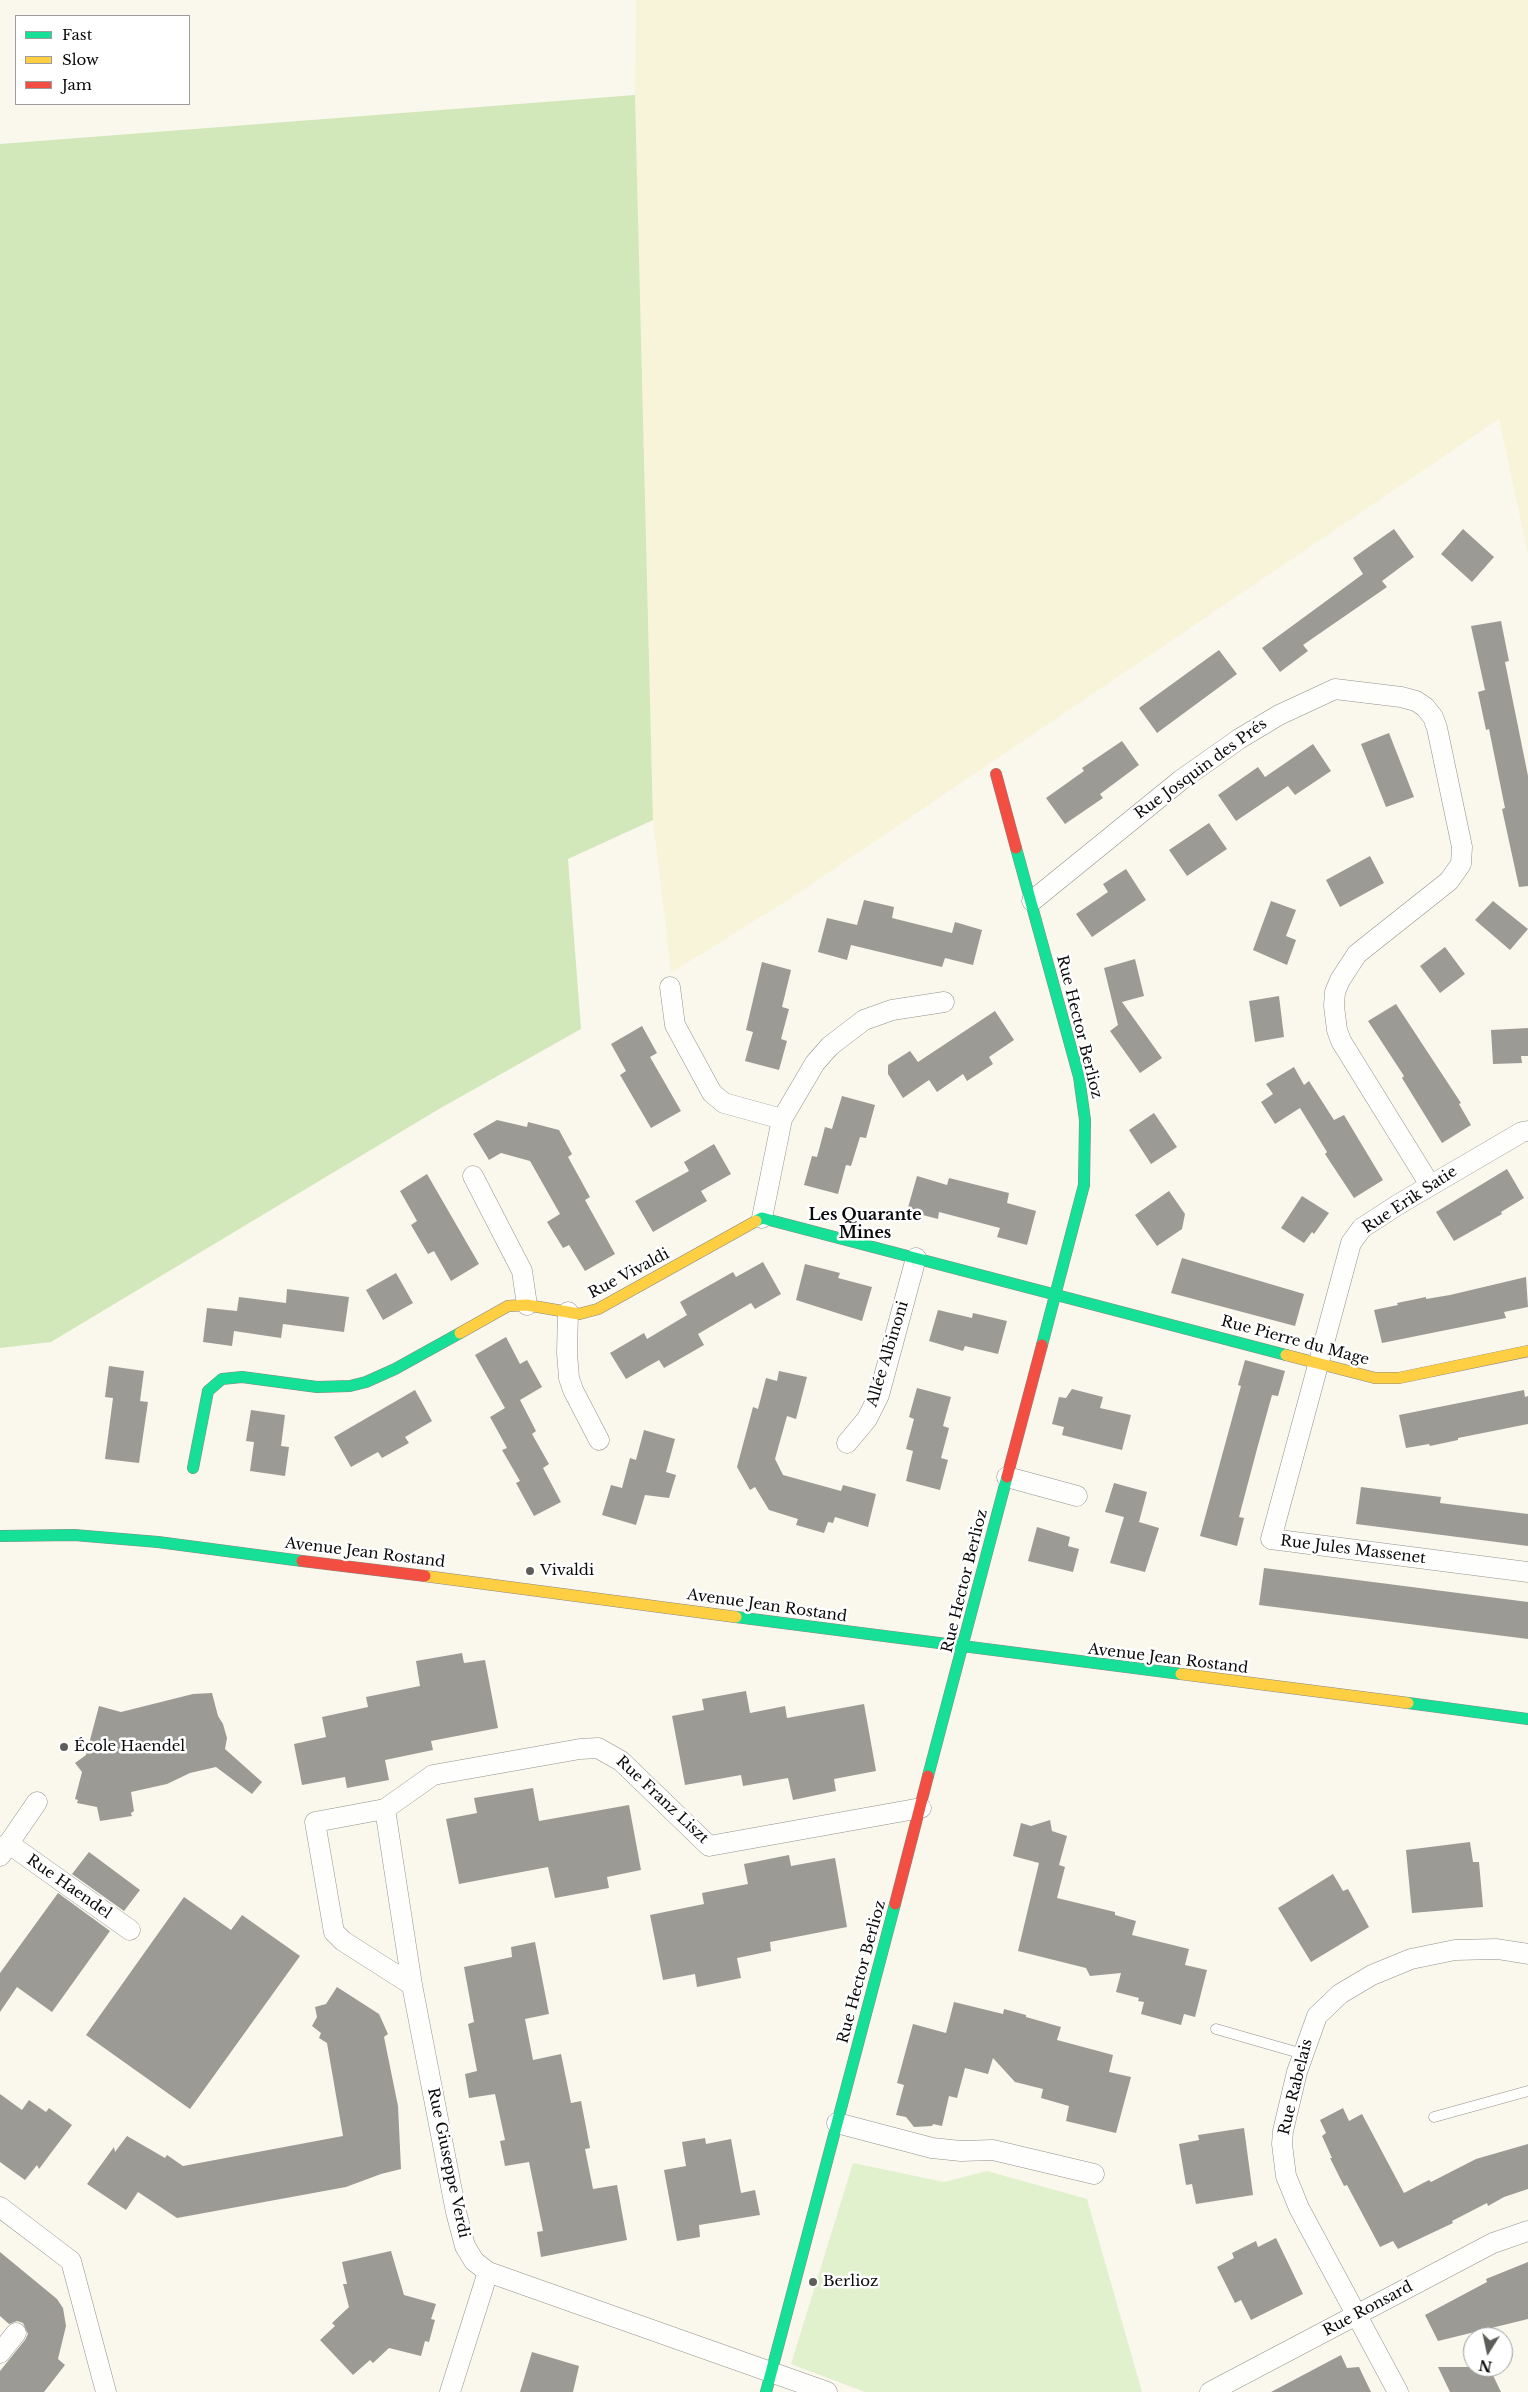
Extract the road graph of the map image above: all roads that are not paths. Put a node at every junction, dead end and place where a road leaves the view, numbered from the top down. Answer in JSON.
{"nodes":[{"id":1,"x":996,"y":774,"type":"dead end"},
{"id":2,"x":1032,"y":901,"type":"junction"},
{"id":3,"x":670,"y":987,"type":"dead end"},
{"id":4,"x":944,"y":1002,"type":"dead end"},
{"id":5,"x":782,"y":1119,"type":"junction"},
{"id":6,"x":1528,"y":1131,"type":"edge"},
{"id":7,"x":473,"y":1176,"type":"dead end"},
{"id":8,"x":1430,"y":1185,"type":"junction"},
{"id":9,"x":762,"y":1218,"type":"junction"},
{"id":10,"x":916,"y":1258,"type":"junction"},
{"id":11,"x":1056,"y":1293,"type":"junction"},
{"id":12,"x":527,"y":1305,"type":"junction"},
{"id":13,"x":568,"y":1312,"type":"junction"},
{"id":14,"x":1528,"y":1350,"type":"edge"},
{"id":15,"x":1319,"y":1363,"type":"junction"},
{"id":16,"x":599,"y":1440,"type":"dead end"},
{"id":17,"x":847,"y":1443,"type":"dead end"},
{"id":18,"x":193,"y":1468,"type":"dead end"},
{"id":19,"x":1007,"y":1477,"type":"junction"},
{"id":20,"x":1077,"y":1496,"type":"dead end"},
{"id":21,"x":0,"y":1536,"type":"edge"},
{"id":22,"x":1528,"y":1572,"type":"edge"},
{"id":23,"x":964,"y":1648,"type":"junction"},
{"id":24,"x":1528,"y":1720,"type":"edge"},
{"id":25,"x":38,"y":1802,"type":"dead end"},
{"id":26,"x":921,"y":1808,"type":"junction"},
{"id":27,"x":385,"y":1810,"type":"junction"},
{"id":28,"x":4,"y":1850,"type":"edge"},
{"id":29,"x":130,"y":1930,"type":"dead end"},
{"id":30,"x":1528,"y":1954,"type":"edge"},
{"id":31,"x":412,"y":1985,"type":"junction"},
{"id":32,"x":1216,"y":2029,"type":"dead end"},
{"id":33,"x":1303,"y":2054,"type":"junction"},
{"id":34,"x":1528,"y":2092,"type":"edge"},
{"id":35,"x":1434,"y":2117,"type":"dead end"},
{"id":36,"x":837,"y":2123,"type":"junction"},
{"id":37,"x":1094,"y":2174,"type":"dead end"},
{"id":38,"x":0,"y":2207,"type":"edge"},
{"id":39,"x":1528,"y":2231,"type":"edge"},
{"id":40,"x":488,"y":2272,"type":"junction"},
{"id":41,"x":1357,"y":2315,"type":"junction"},
{"id":42,"x":16,"y":2333,"type":"dead end"},
{"id":43,"x":0,"y":2353,"type":"edge"},
{"id":44,"x":771,"y":2372,"type":"junction"},
{"id":45,"x":106,"y":2392,"type":"edge"},
{"id":46,"x":450,"y":2392,"type":"edge"},
{"id":47,"x":766,"y":2392,"type":"edge"},
{"id":48,"x":827,"y":2392,"type":"edge"},
{"id":49,"x":1210,"y":2392,"type":"edge"},
{"id":50,"x":1398,"y":2392,"type":"edge"}],
"edges":[{"from":1,"to":2,"type":"street","name":"Rue Hector Berlioz"},
{"from":2,"to":8,"type":"street","name":"Rue Josquin des Prés"},
{"from":2,"to":11,"type":"street","name":"Rue Hector Berlioz"},
{"from":3,"to":5,"type":"street"},
{"from":4,"to":5,"type":"street"},
{"from":5,"to":9,"type":"street"},
{"from":6,"to":8,"type":"street","name":"Rue Erik Satie"},
{"from":7,"to":12,"type":"street"},
{"from":8,"to":15,"type":"street","name":"Rue Erik Satie"},
{"from":9,"to":10,"type":"street"},
{"from":9,"to":13,"type":"street","name":"Rue Vivaldi"},
{"from":10,"to":11,"type":"street"},
{"from":10,"to":17,"type":"street","name":"Allée Albinoni"},
{"from":11,"to":15,"type":"street","name":"Rue Pierre du Mage"},
{"from":11,"to":19,"type":"street","name":"Rue Hector Berlioz"},
{"from":12,"to":13,"type":"street","name":"Rue Vivaldi"},
{"from":12,"to":18,"type":"street","name":"Rue Vivaldi"},
{"from":13,"to":16,"type":"street"},
{"from":14,"to":15,"type":"street","name":"Rue Pierre du Mage"},
{"from":15,"to":22,"type":"street","name":"Rue Jules Massenet"},
{"from":19,"to":20,"type":"street"},
{"from":19,"to":23,"type":"street","name":"Rue Hector Berlioz"},
{"from":21,"to":23,"type":"street","name":"Avenue Jean Rostand"},
{"from":23,"to":24,"type":"street","name":"Avenue Jean Rostand"},
{"from":23,"to":26,"type":"street","name":"Rue Hector Berlioz"},
{"from":25,"to":28,"type":"street","name":"Rue Haendel"},
{"from":26,"to":27,"type":"street","name":"Rue Franz Liszt"},
{"from":26,"to":36,"type":"street","name":"Rue Hector Berlioz"},
{"from":27,"to":31,"type":"street","name":"Rue Giuseppe Verdi"},
{"from":27,"to":31,"type":"street"},
{"from":28,"to":29,"type":"street","name":"Rue Haendel"},
{"from":30,"to":33,"type":"street","name":"Rue Rabelais"},
{"from":31,"to":40,"type":"street","name":"Rue Giuseppe Verdi"},
{"from":32,"to":33,"type":"lane"},
{"from":33,"to":41,"type":"street","name":"Rue Rabelais"},
{"from":34,"to":35,"type":"lane"},
{"from":36,"to":37,"type":"street"},
{"from":36,"to":44,"type":"street","name":"Rue Hector Berlioz"},
{"from":38,"to":45,"type":"street"},
{"from":39,"to":41,"type":"street","name":"Rue Ronsard"},
{"from":40,"to":44,"type":"street","name":"Rue Giuseppe Verdi"},
{"from":40,"to":46,"type":"street"},
{"from":41,"to":49,"type":"street","name":"Rue Ronsard"},
{"from":41,"to":50,"type":"street","name":"Rue Rabelais"},
{"from":42,"to":43,"type":"street"},
{"from":44,"to":47,"type":"street","name":"Rue Hector Berlioz"},
{"from":44,"to":48,"type":"street"}]}
